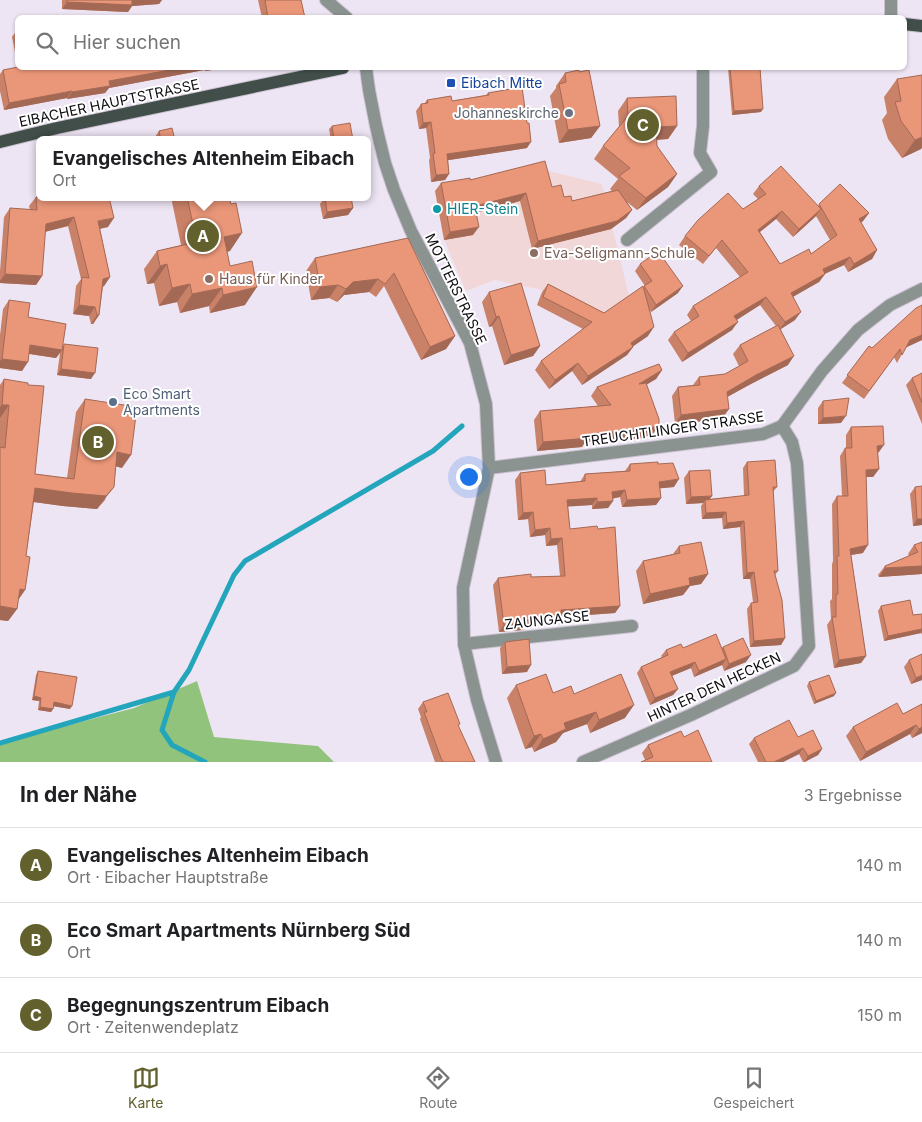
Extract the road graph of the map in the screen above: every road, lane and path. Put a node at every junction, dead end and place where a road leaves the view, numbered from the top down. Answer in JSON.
{"nodes":[{"id":1,"x":326,"y":0,"type":"edge"},
{"id":2,"x":891,"y":0,"type":"edge"},
{"id":3,"x":344,"y":15,"type":"edge"},
{"id":4,"x":891,"y":15,"type":"edge"},
{"id":5,"x":907,"y":24,"type":"edge"},
{"id":6,"x":922,"y":26,"type":"edge"},
{"id":7,"x":332,"y":70,"type":"edge"},
{"id":8,"x":366,"y":70,"type":"edge"},
{"id":9,"x":703,"y":70,"type":"edge"},
{"id":10,"x":0,"y":142,"type":"edge"},
{"id":11,"x":627,"y":240,"type":"dead end"},
{"id":12,"x":922,"y":289,"type":"edge"},
{"id":13,"x":782,"y":426,"type":"junction"},
{"id":14,"x":488,"y":468,"type":"junction"},
{"id":15,"x":632,"y":626,"type":"dead end"},
{"id":16,"x":464,"y":644,"type":"junction"},
{"id":17,"x":496,"y":762,"type":"edge"},
{"id":18,"x":583,"y":762,"type":"edge"}],
"edges":[{"from":1,"to":3,"type":"street"},
{"from":2,"to":4,"type":"street"},
{"from":5,"to":6,"type":"main road"},
{"from":7,"to":10,"type":"main road","name":"EIBACHER HAUPTSTRASSE"},
{"from":8,"to":14,"type":"street","name":"MOTTERSTRASSE"},
{"from":9,"to":11,"type":"street"},
{"from":12,"to":13,"type":"street","name":"TREUCHTLINGER STRASSE"},
{"from":13,"to":14,"type":"street","name":"TREUCHTLINGER STRASSE"},
{"from":13,"to":18,"type":"street","name":"HINTER DEN HECKEN"},
{"from":14,"to":16,"type":"street","name":"MOTTERSTRASSE"},
{"from":15,"to":16,"type":"street","name":"ZAUNGASSE"},
{"from":16,"to":17,"type":"street","name":"MOTTERSTRASSE"}]}
